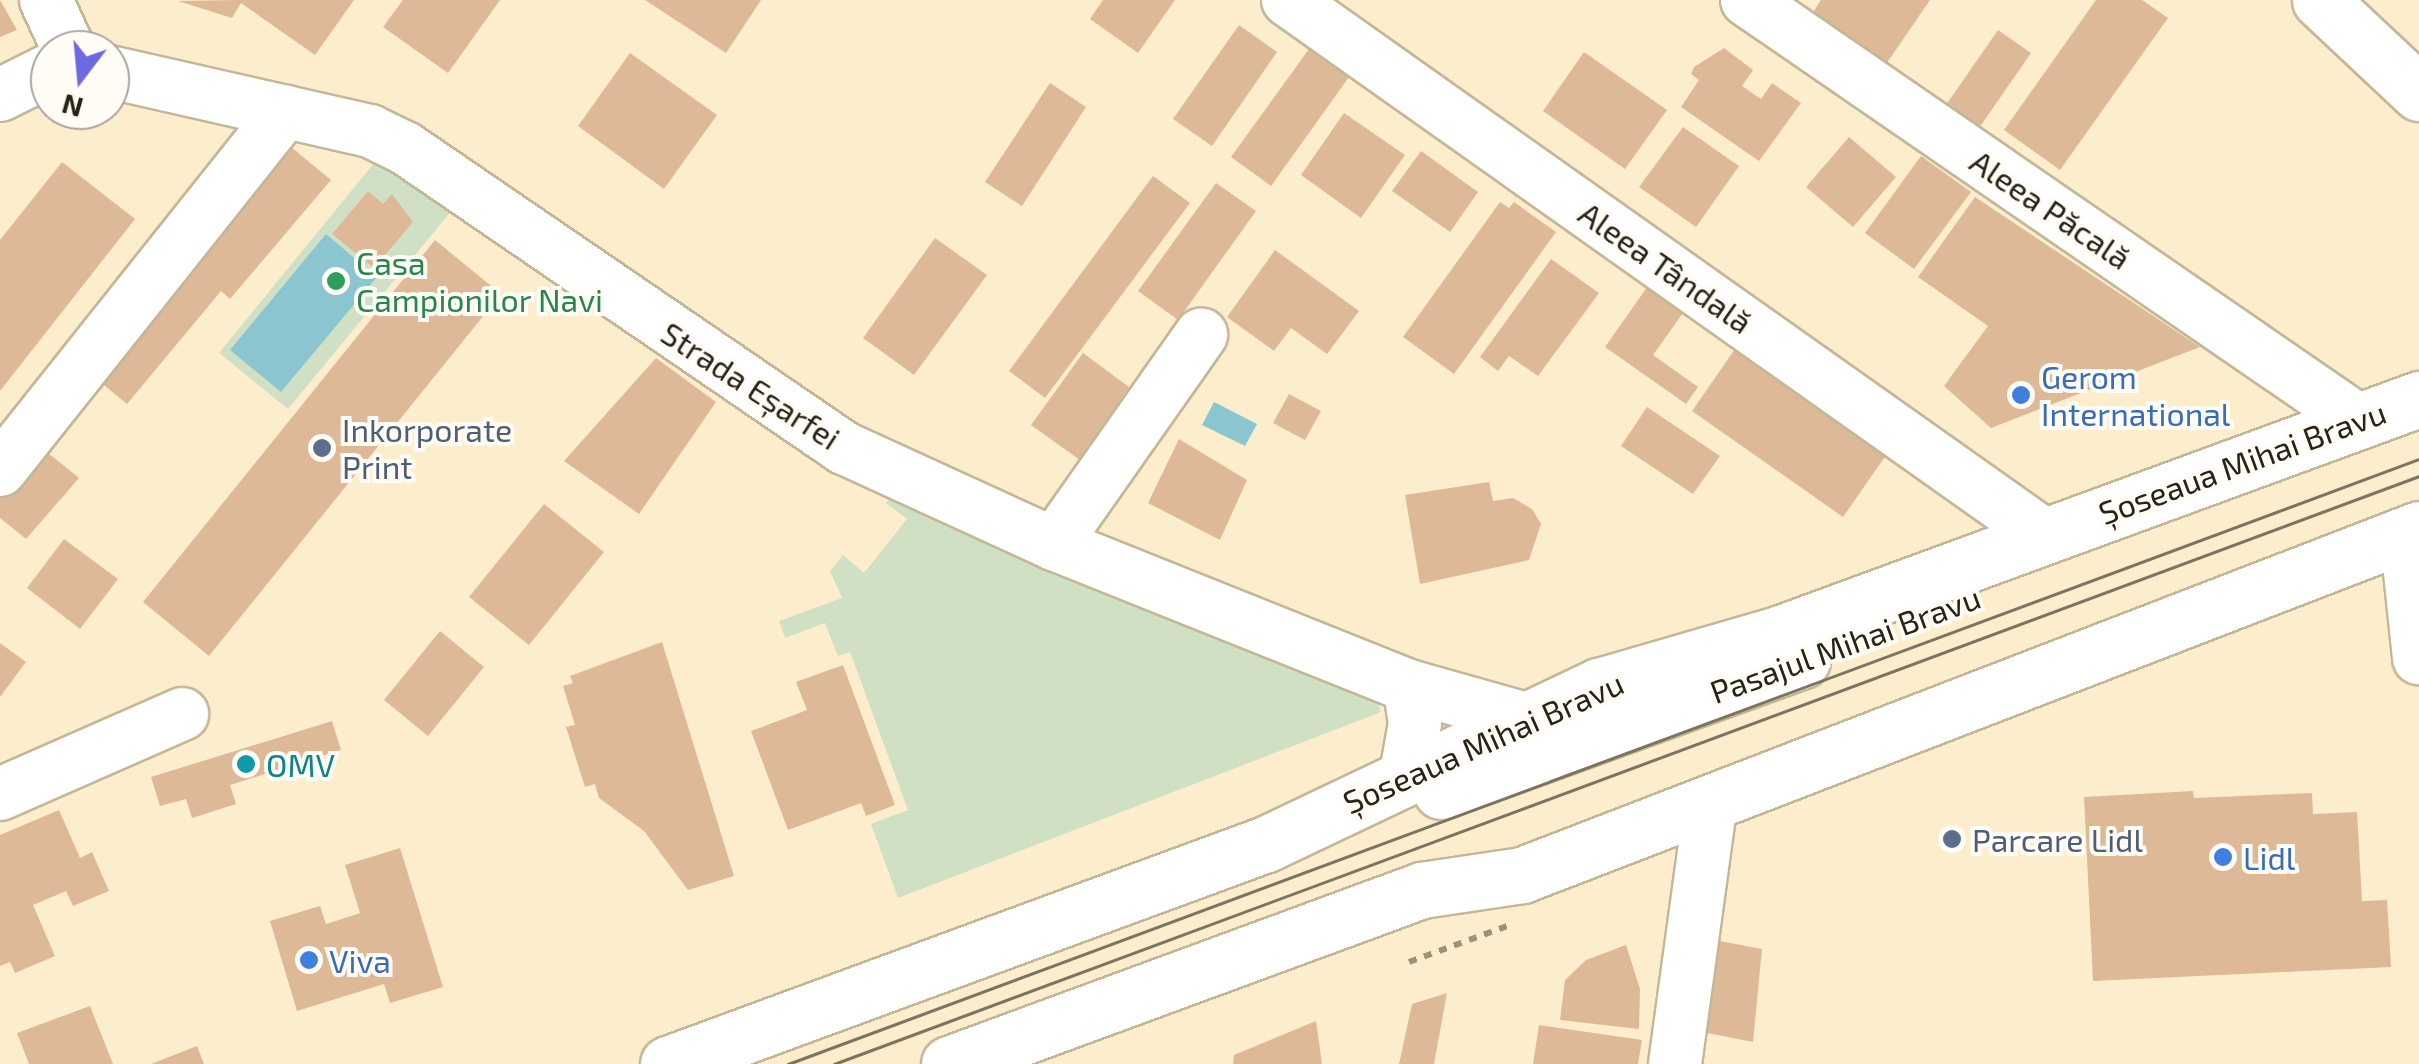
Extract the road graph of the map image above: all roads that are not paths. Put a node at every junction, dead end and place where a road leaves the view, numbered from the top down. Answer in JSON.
{"nodes":[{"id":1,"x":1288,"y":0,"type":"edge"},
{"id":2,"x":1746,"y":0,"type":"edge"},
{"id":3,"x":2320,"y":0,"type":"edge"},
{"id":4,"x":30,"y":62,"type":"edge"},
{"id":5,"x":130,"y":77,"type":"edge"},
{"id":6,"x":2419,"y":93,"type":"edge"},
{"id":7,"x":0,"y":95,"type":"edge"},
{"id":8,"x":286,"y":112,"type":"junction"},
{"id":9,"x":1201,"y":334,"type":"dead end"},
{"id":10,"x":2419,"y":399,"type":"edge"},
{"id":11,"x":2356,"y":418,"type":"junction"},
{"id":12,"x":2419,"y":430,"type":"edge"},
{"id":13,"x":0,"y":470,"type":"edge"},
{"id":14,"x":2415,"y":520,"type":"edge"},
{"id":15,"x":2044,"y":534,"type":"junction"},
{"id":16,"x":1054,"y":544,"type":"junction"},
{"id":17,"x":2419,"y":658,"type":"edge"},
{"id":18,"x":1409,"y":686,"type":"junction"},
{"id":19,"x":182,"y":714,"type":"dead end"},
{"id":20,"x":1522,"y":718,"type":"junction"},
{"id":21,"x":1406,"y":774,"type":"junction"},
{"id":22,"x":0,"y":794,"type":"edge"},
{"id":23,"x":1711,"y":802,"type":"junction"},
{"id":24,"x":1266,"y":844,"type":"junction"},
{"id":25,"x":1422,"y":890,"type":"junction"},
{"id":26,"x":668,"y":1064,"type":"edge"},
{"id":27,"x":949,"y":1064,"type":"edge"},
{"id":28,"x":1675,"y":1064,"type":"edge"}],
"edges":[{"from":1,"to":15,"type":"street","name":"Aleea Tândală"},
{"from":2,"to":11,"type":"street","name":"Aleea Păcală"},
{"from":3,"to":6,"type":"main road"},
{"from":4,"to":7,"type":"street"},
{"from":5,"to":8,"type":"street","name":"Strada Eșarfei"},
{"from":8,"to":13,"type":"street"},
{"from":8,"to":16,"type":"street","name":"Strada Eșarfei"},
{"from":9,"to":16,"type":"street"},
{"from":10,"to":11,"type":"main road","name":"Șoseaua Mihai Bravu"},
{"from":11,"to":15,"type":"main road","name":"Șoseaua Mihai Bravu"},
{"from":12,"to":24,"type":"main road","name":"Pasajul Mihai Bravu"},
{"from":14,"to":17,"type":"street"},
{"from":14,"to":23,"type":"main road"},
{"from":14,"to":25,"type":"main road","name":"Pasajul Mihai Bravu"},
{"from":15,"to":20,"type":"main road","name":"Șoseaua Mihai Bravu"},
{"from":16,"to":18,"type":"street","name":"Strada Eșarfei"},
{"from":18,"to":20,"type":"street","name":"Strada Eșarfei"},
{"from":18,"to":21,"type":"street"},
{"from":19,"to":22,"type":"street"},
{"from":20,"to":21,"type":"main road","name":"Șoseaua Mihai Bravu"},
{"from":21,"to":24,"type":"main road","name":"Șoseaua Mihai Bravu"},
{"from":23,"to":25,"type":"main road"},
{"from":23,"to":28,"type":"street"},
{"from":24,"to":26,"type":"main road","name":"Șoseaua Mihai Bravu"},
{"from":25,"to":27,"type":"main road"}]}
